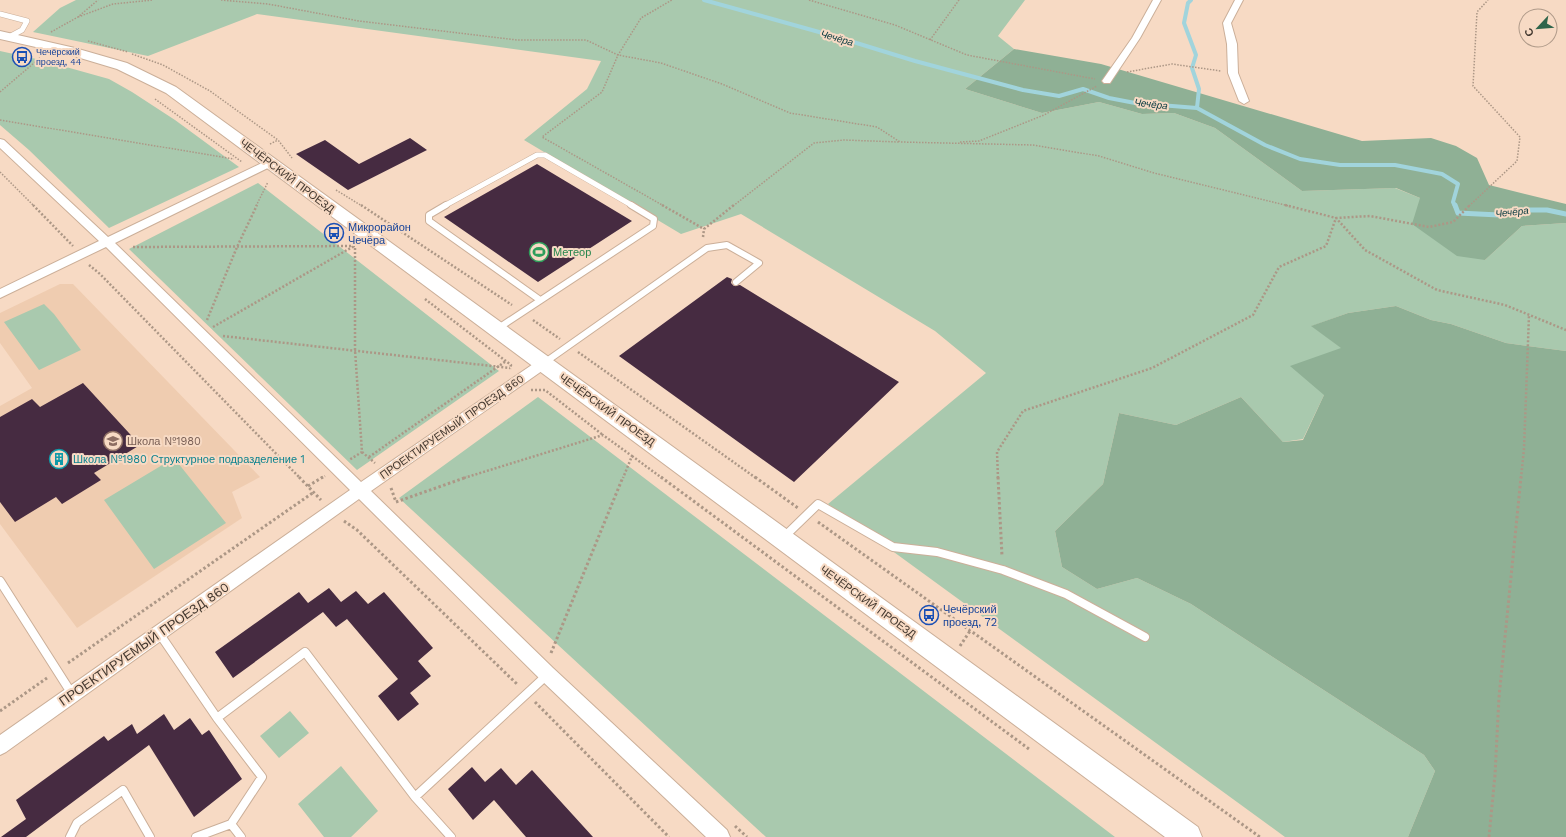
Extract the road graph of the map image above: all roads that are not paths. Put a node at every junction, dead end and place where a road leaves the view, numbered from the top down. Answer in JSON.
{"nodes":[{"id":1,"x":1157,"y":0,"type":"edge"},
{"id":2,"x":1239,"y":0,"type":"edge"},
{"id":3,"x":0,"y":14,"type":"edge"},
{"id":4,"x":5,"y":36,"type":"edge"},
{"id":5,"x":1107,"y":81,"type":"road end"},
{"id":6,"x":1244,"y":101,"type":"dead end"},
{"id":7,"x":0,"y":142,"type":"edge"},
{"id":8,"x":270,"y":164,"type":"junction"},
{"id":9,"x":108,"y":243,"type":"junction"},
{"id":10,"x":736,"y":282,"type":"dead end"},
{"id":11,"x":0,"y":294,"type":"edge"},
{"id":12,"x":540,"y":300,"type":"junction"},
{"id":13,"x":496,"y":329,"type":"junction"},
{"id":14,"x":544,"y":363,"type":"junction"},
{"id":15,"x":360,"y":490,"type":"junction"},
{"id":16,"x":782,"y":538,"type":"junction"},
{"id":17,"x":0,"y":581,"type":"edge"},
{"id":18,"x":159,"y":633,"type":"junction"},
{"id":19,"x":1145,"y":637,"type":"dead end"},
{"id":20,"x":547,"y":674,"type":"junction"},
{"id":21,"x":72,"y":695,"type":"junction"},
{"id":22,"x":217,"y":718,"type":"junction"},
{"id":23,"x":0,"y":746,"type":"edge"},
{"id":24,"x":415,"y":797,"type":"junction"},
{"id":25,"x":231,"y":824,"type":"junction"},
{"id":26,"x":70,"y":837,"type":"edge"},
{"id":27,"x":150,"y":837,"type":"edge"},
{"id":28,"x":196,"y":837,"type":"edge"},
{"id":29,"x":241,"y":837,"type":"edge"},
{"id":30,"x":451,"y":837,"type":"edge"},
{"id":31,"x":720,"y":837,"type":"edge"},
{"id":32,"x":1188,"y":837,"type":"edge"}],
"edges":[{"from":1,"to":5,"type":"street"},
{"from":2,"to":6,"type":"street"},
{"from":3,"to":4,"type":"lane"},
{"from":4,"to":8,"type":"main road","name":"ЧЕЧЁРСКИЙ ПРОЕЗД"},
{"from":7,"to":9,"type":"street"},
{"from":8,"to":9,"type":"street"},
{"from":8,"to":13,"type":"main road","name":"ЧЕЧЁРСКИЙ ПРОЕЗД"},
{"from":9,"to":11,"type":"street"},
{"from":9,"to":15,"type":"street"},
{"from":10,"to":14,"type":"lane"},
{"from":12,"to":12,"type":"lane"},
{"from":12,"to":13,"type":"lane"},
{"from":13,"to":14,"type":"main road","name":"ЧЕЧЁРСКИЙ ПРОЕЗД"},
{"from":14,"to":15,"type":"street","name":"ПРОЕКТИРУЕМЫЙ ПРОЕЗД 860"},
{"from":14,"to":16,"type":"main road","name":"ЧЕЧЁРСКИЙ ПРОЕЗД"},
{"from":15,"to":18,"type":"street","name":"ПРОЕКТИРУЕМЫЙ ПРОЕЗД 860"},
{"from":15,"to":20,"type":"street"},
{"from":16,"to":19,"type":"lane"},
{"from":16,"to":32,"type":"main road","name":"ЧЕЧЁРСКИЙ ПРОЕЗД"},
{"from":17,"to":21,"type":"lane"},
{"from":18,"to":21,"type":"street","name":"ПРОЕКТИРУЕМЫЙ ПРОЕЗД 860"},
{"from":18,"to":22,"type":"lane"},
{"from":20,"to":24,"type":"lane"},
{"from":20,"to":31,"type":"street"},
{"from":21,"to":23,"type":"street","name":"ПРОЕКТИРУЕМЫЙ ПРОЕЗД 860"},
{"from":22,"to":24,"type":"lane"},
{"from":22,"to":25,"type":"lane"},
{"from":24,"to":30,"type":"lane"},
{"from":25,"to":28,"type":"lane"},
{"from":25,"to":29,"type":"lane"},
{"from":26,"to":27,"type":"lane"}]}
